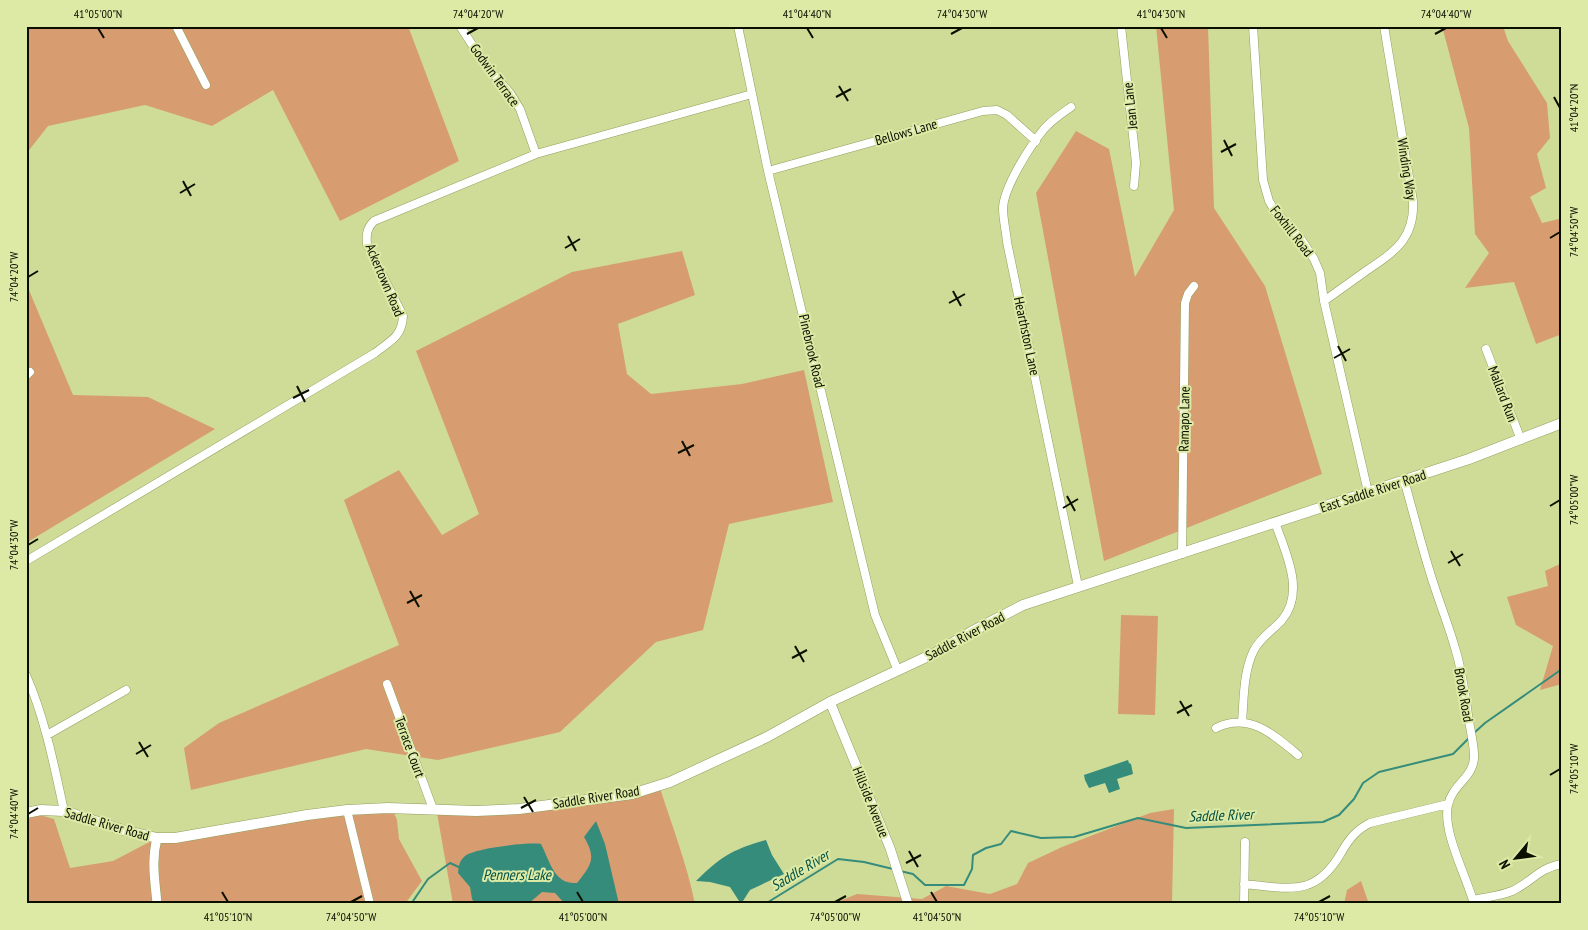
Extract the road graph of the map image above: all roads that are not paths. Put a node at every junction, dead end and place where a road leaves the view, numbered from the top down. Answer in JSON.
{"nodes":[{"id":1,"x":176,"y":26,"type":"edge"},
{"id":2,"x":460,"y":26,"type":"edge"},
{"id":3,"x":738,"y":26,"type":"edge"},
{"id":4,"x":1121,"y":26,"type":"edge"},
{"id":5,"x":1253,"y":26,"type":"edge"},
{"id":6,"x":1384,"y":26,"type":"edge"},
{"id":7,"x":206,"y":85,"type":"dead end"},
{"id":8,"x":752,"y":94,"type":"junction"},
{"id":9,"x":1071,"y":107,"type":"dead end"},
{"id":10,"x":1036,"y":141,"type":"junction"},
{"id":11,"x":536,"y":154,"type":"junction"},
{"id":12,"x":768,"y":171,"type":"junction"},
{"id":13,"x":1134,"y":186,"type":"dead end"},
{"id":14,"x":1194,"y":286,"type":"dead end"},
{"id":15,"x":1324,"y":301,"type":"junction"},
{"id":16,"x":1486,"y":349,"type":"dead end"},
{"id":17,"x":1562,"y":424,"type":"edge"},
{"id":18,"x":1521,"y":440,"type":"junction"},
{"id":19,"x":1404,"y":480,"type":"junction"},
{"id":20,"x":1368,"y":492,"type":"junction"},
{"id":21,"x":1275,"y":522,"type":"junction"},
{"id":22,"x":1182,"y":554,"type":"junction"},
{"id":23,"x":26,"y":561,"type":"edge"},
{"id":24,"x":1078,"y":586,"type":"junction"},
{"id":25,"x":898,"y":671,"type":"junction"},
{"id":26,"x":26,"y":675,"type":"edge"},
{"id":27,"x":387,"y":684,"type":"dead end"},
{"id":28,"x":126,"y":690,"type":"dead end"},
{"id":29,"x":830,"y":702,"type":"junction"},
{"id":30,"x":1242,"y":722,"type":"junction"},
{"id":31,"x":1216,"y":728,"type":"dead end"},
{"id":32,"x":47,"y":734,"type":"junction"},
{"id":33,"x":1298,"y":755,"type":"dead end"},
{"id":34,"x":1448,"y":804,"type":"junction"},
{"id":35,"x":433,"y":809,"type":"junction"},
{"id":36,"x":64,"y":810,"type":"junction"},
{"id":37,"x":346,"y":810,"type":"junction"},
{"id":38,"x":26,"y":813,"type":"edge"},
{"id":39,"x":157,"y":838,"type":"junction"},
{"id":40,"x":1245,"y":842,"type":"dead end"},
{"id":41,"x":1562,"y":864,"type":"edge"},
{"id":42,"x":1244,"y":884,"type":"junction"},
{"id":43,"x":1473,"y":902,"type":"edge"},
{"id":44,"x":157,"y":904,"type":"edge"},
{"id":45,"x":370,"y":904,"type":"edge"},
{"id":46,"x":908,"y":904,"type":"edge"},
{"id":47,"x":1244,"y":904,"type":"edge"}],
"edges":[{"from":1,"to":7,"type":"street"},
{"from":2,"to":11,"type":"street","name":"Godwin Terrace"},
{"from":3,"to":8,"type":"street","name":"Pinebrook Road"},
{"from":4,"to":13,"type":"street","name":"Jean Lane"},
{"from":5,"to":15,"type":"street","name":"Foxhill Road"},
{"from":6,"to":15,"type":"street","name":"Winding Way"},
{"from":8,"to":11,"type":"street","name":"Ackertown Road"},
{"from":8,"to":12,"type":"street","name":"Pinebrook Road"},
{"from":9,"to":10,"type":"street","name":"Hearthston Lane"},
{"from":10,"to":12,"type":"street","name":"Bellows Lane"},
{"from":10,"to":24,"type":"street","name":"Hearthston Lane"},
{"from":11,"to":23,"type":"street","name":"Ackertown Road"},
{"from":12,"to":25,"type":"street","name":"Pinebrook Road"},
{"from":14,"to":22,"type":"street","name":"Ramapo Lane"},
{"from":15,"to":20,"type":"street","name":"Foxhill Road"},
{"from":16,"to":18,"type":"street","name":"Mallard Run"},
{"from":17,"to":18,"type":"main road","name":"East Saddle River Road"},
{"from":18,"to":19,"type":"main road","name":"East Saddle River Road"},
{"from":19,"to":20,"type":"main road","name":"East Saddle River Road"},
{"from":19,"to":34,"type":"street","name":"Brook Road"},
{"from":20,"to":21,"type":"main road","name":"East Saddle River Road"},
{"from":21,"to":22,"type":"main road","name":"East Saddle River Road"},
{"from":21,"to":30,"type":"street"},
{"from":22,"to":24,"type":"main road","name":"Saddle River Road"},
{"from":24,"to":25,"type":"main road","name":"Saddle River Road"},
{"from":25,"to":29,"type":"main road","name":"Saddle River Road"},
{"from":26,"to":32,"type":"street"},
{"from":27,"to":35,"type":"street","name":"Terrace Court"},
{"from":28,"to":32,"type":"street"},
{"from":29,"to":35,"type":"main road","name":"Saddle River Road"},
{"from":29,"to":46,"type":"street","name":"Hillside Avenue"},
{"from":30,"to":31,"type":"street"},
{"from":30,"to":33,"type":"street"},
{"from":32,"to":36,"type":"street"},
{"from":34,"to":42,"type":"street"},
{"from":34,"to":43,"type":"street"},
{"from":35,"to":37,"type":"main road","name":"Saddle River Road"},
{"from":36,"to":38,"type":"main road","name":"Saddle River Road"},
{"from":36,"to":39,"type":"main road","name":"Saddle River Road"},
{"from":37,"to":39,"type":"main road","name":"Saddle River Road"},
{"from":37,"to":45,"type":"street"},
{"from":39,"to":44,"type":"street"},
{"from":40,"to":42,"type":"street"},
{"from":41,"to":43,"type":"street"},
{"from":42,"to":47,"type":"street"}]}
